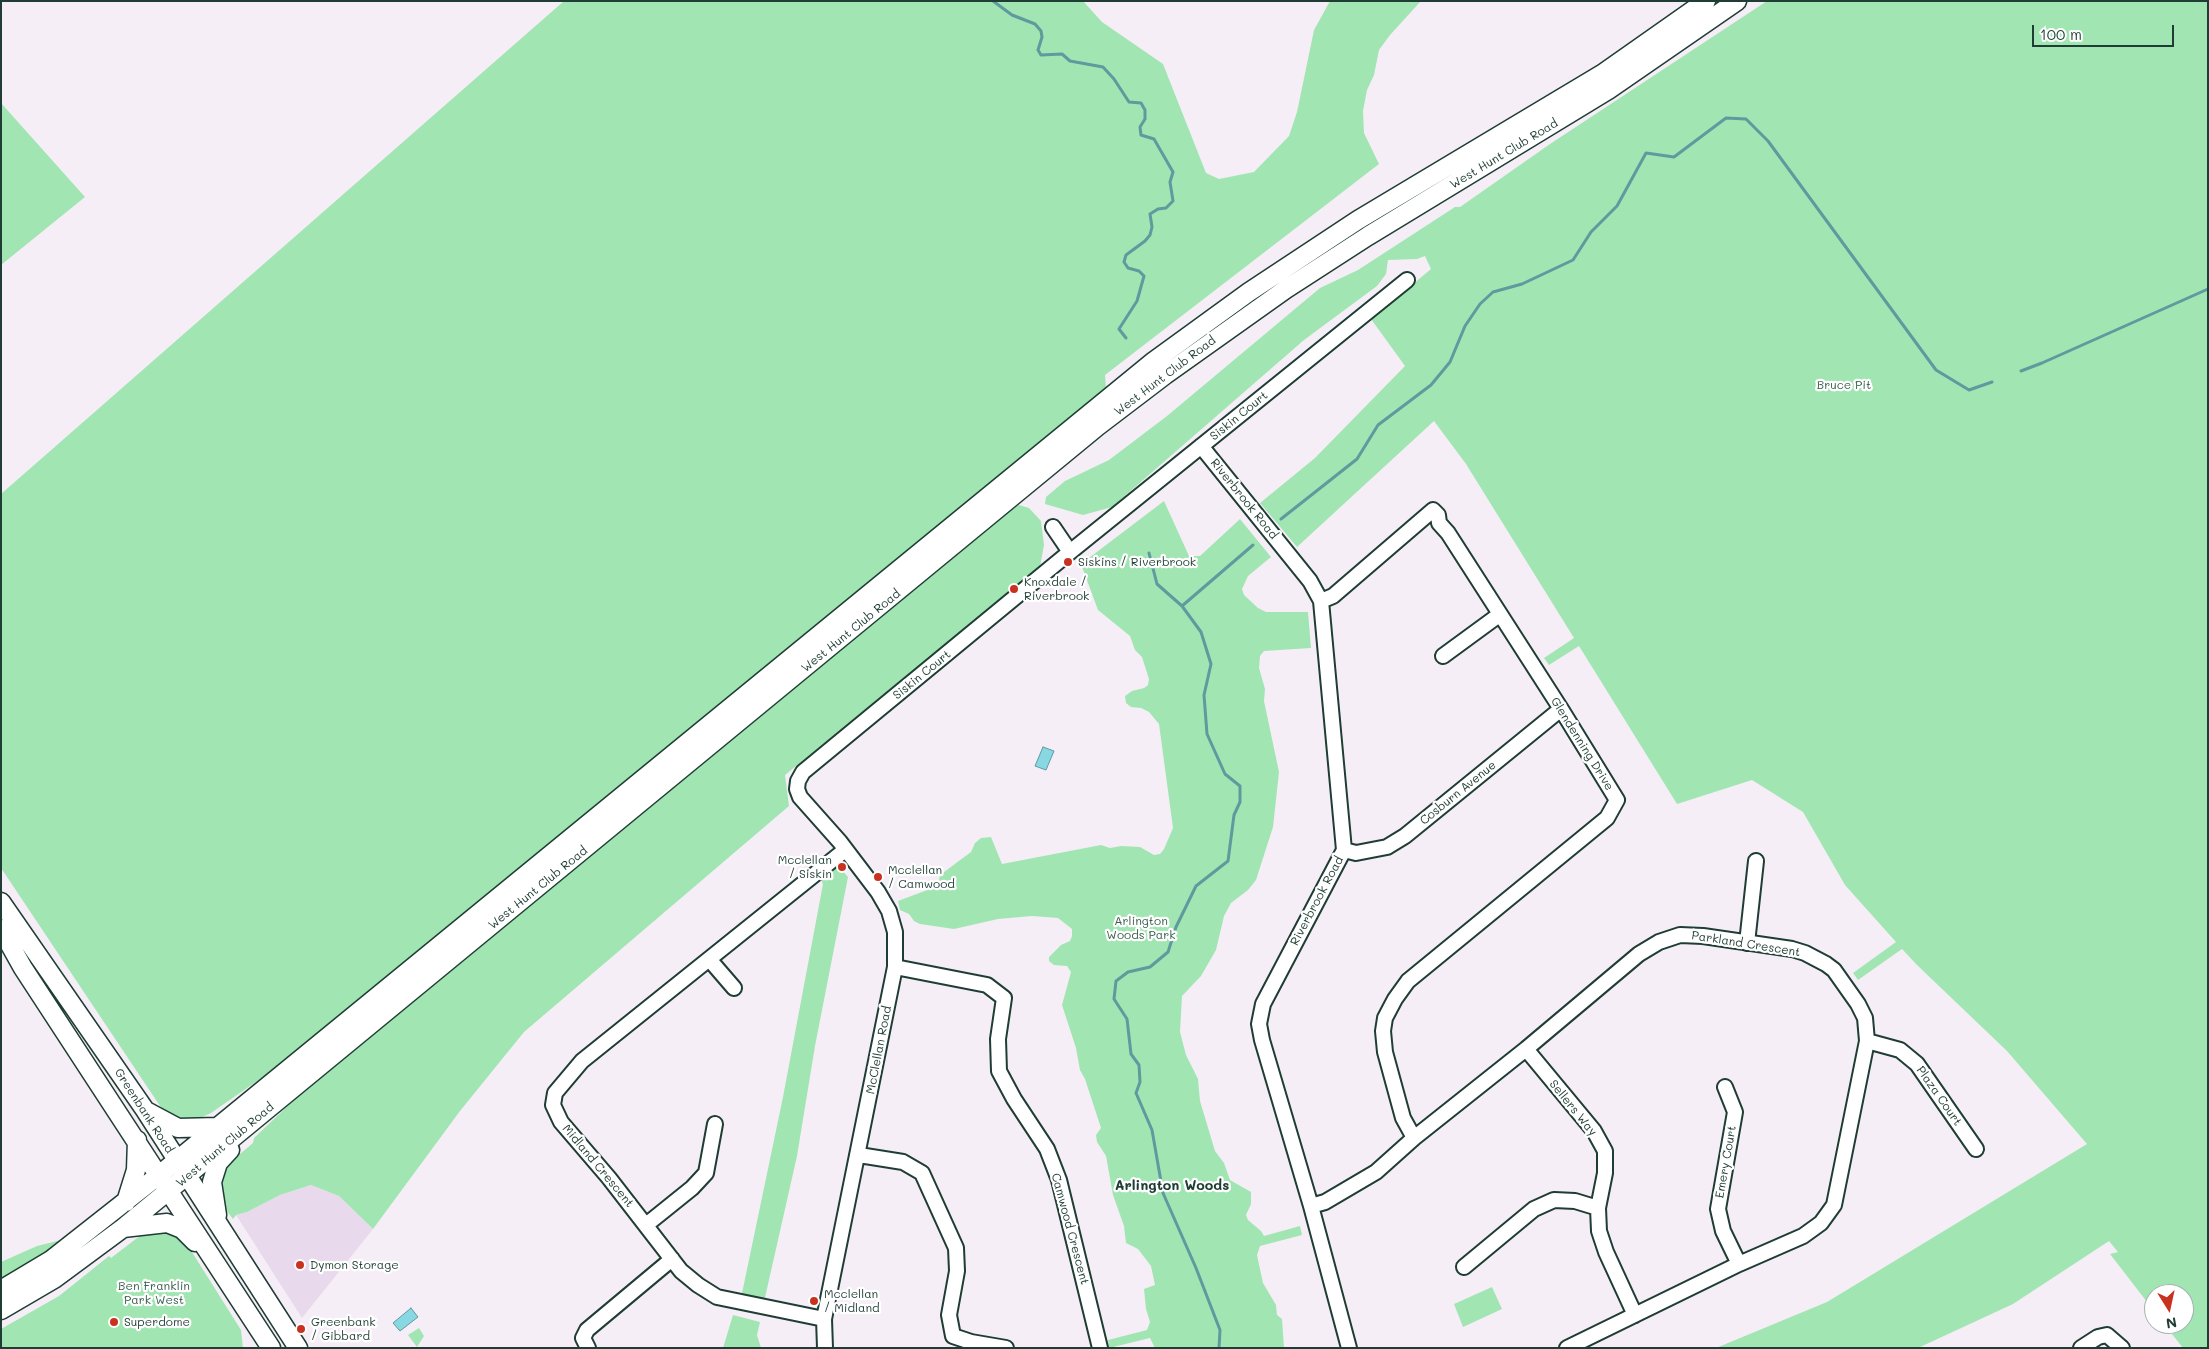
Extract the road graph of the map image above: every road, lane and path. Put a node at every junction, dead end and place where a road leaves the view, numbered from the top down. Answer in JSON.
{"nodes":[{"id":1,"x":1706,"y":1,"type":"edge"},
{"id":2,"x":1737,"y":1,"type":"edge"},
{"id":3,"x":1407,"y":280,"type":"dead end"},
{"id":4,"x":1202,"y":446,"type":"junction"},
{"id":5,"x":1053,"y":527,"type":"dead end"},
{"id":6,"x":1070,"y":552,"type":"junction"},
{"id":7,"x":1321,"y":601,"type":"junction"},
{"id":8,"x":1499,"y":615,"type":"junction"},
{"id":9,"x":1443,"y":656,"type":"dead end"},
{"id":10,"x":1561,"y":709,"type":"junction"},
{"id":11,"x":798,"y":781,"type":"joint"},
{"id":12,"x":845,"y":850,"type":"junction"},
{"id":13,"x":1344,"y":850,"type":"junction"},
{"id":14,"x":1756,"y":861,"type":"dead end"},
{"id":15,"x":1,"y":902,"type":"edge"},
{"id":16,"x":1,"y":929,"type":"edge"},
{"id":17,"x":1747,"y":943,"type":"junction"},
{"id":18,"x":709,"y":959,"type":"junction"},
{"id":19,"x":895,"y":967,"type":"junction"},
{"id":20,"x":734,"y":988,"type":"dead end"},
{"id":21,"x":1867,"y":1041,"type":"junction"},
{"id":22,"x":1526,"y":1049,"type":"junction"},
{"id":23,"x":1725,"y":1087,"type":"dead end"},
{"id":24,"x":145,"y":1110,"type":"junction"},
{"id":25,"x":259,"y":1116,"type":"junction"},
{"id":26,"x":715,"y":1124,"type":"dead end"},
{"id":27,"x":218,"y":1127,"type":"junction"},
{"id":28,"x":1414,"y":1138,"type":"junction"},
{"id":29,"x":137,"y":1140,"type":"junction"},
{"id":30,"x":1976,"y":1149,"type":"dead end"},
{"id":31,"x":859,"y":1155,"type":"junction"},
{"id":32,"x":177,"y":1160,"type":"junction"},
{"id":33,"x":159,"y":1175,"type":"junction"},
{"id":34,"x":187,"y":1175,"type":"junction"},
{"id":35,"x":169,"y":1190,"type":"junction"},
{"id":36,"x":126,"y":1202,"type":"junction"},
{"id":37,"x":1311,"y":1206,"type":"junction"},
{"id":38,"x":1598,"y":1208,"type":"junction"},
{"id":39,"x":646,"y":1225,"type":"junction"},
{"id":40,"x":123,"y":1228,"type":"junction"},
{"id":41,"x":222,"y":1230,"type":"junction"},
{"id":42,"x":672,"y":1259,"type":"junction"},
{"id":43,"x":1739,"y":1264,"type":"junction"},
{"id":44,"x":218,"y":1266,"type":"junction"},
{"id":45,"x":1464,"y":1267,"type":"dead end"},
{"id":46,"x":1,"y":1290,"type":"edge"},
{"id":47,"x":1,"y":1310,"type":"edge"},
{"id":48,"x":1635,"y":1315,"type":"junction"},
{"id":49,"x":824,"y":1319,"type":"junction"},
{"id":50,"x":265,"y":1345,"type":"edge"},
{"id":51,"x":1098,"y":1347,"type":"edge"},
{"id":52,"x":298,"y":1348,"type":"edge"},
{"id":53,"x":588,"y":1348,"type":"edge"},
{"id":54,"x":825,"y":1348,"type":"edge"},
{"id":55,"x":1006,"y":1348,"type":"edge"},
{"id":56,"x":1349,"y":1348,"type":"edge"},
{"id":57,"x":1567,"y":1348,"type":"edge"},
{"id":58,"x":2081,"y":1348,"type":"edge"},
{"id":59,"x":2122,"y":1348,"type":"edge"}],
"edges":[{"from":1,"to":27,"type":"main road","name":"West Hunt Club Road"},
{"from":2,"to":25,"type":"main road","name":"West Hunt Club Road"},
{"from":3,"to":4,"type":"street","name":"Siskin Court"},
{"from":4,"to":6,"type":"street","name":"Siskin Court"},
{"from":4,"to":7,"type":"street","name":"Riverbrook Road"},
{"from":5,"to":6,"type":"street"},
{"from":6,"to":11,"type":"street","name":"Siskin Court"},
{"from":7,"to":8,"type":"street","name":"Glendenning Drive"},
{"from":7,"to":13,"type":"street","name":"Riverbrook Road"},
{"from":8,"to":9,"type":"street"},
{"from":8,"to":10,"type":"street","name":"Glendenning Drive"},
{"from":10,"to":13,"type":"street","name":"Cosburn Avenue"},
{"from":10,"to":28,"type":"street","name":"Glendenning Drive"},
{"from":11,"to":12,"type":"street","name":"McClellan Road"},
{"from":12,"to":18,"type":"street","name":"Midland Crescent"},
{"from":12,"to":19,"type":"street","name":"McClellan Road"},
{"from":13,"to":37,"type":"street","name":"Riverbrook Road"},
{"from":14,"to":17,"type":"street"},
{"from":15,"to":24,"type":"main road","name":"Greenbank Road"},
{"from":16,"to":29,"type":"main road","name":"Greenbank Road"},
{"from":17,"to":21,"type":"street","name":"Parkland Crescent"},
{"from":17,"to":22,"type":"street","name":"Parkland Crescent"},
{"from":18,"to":20,"type":"street"},
{"from":18,"to":39,"type":"street","name":"Midland Crescent"},
{"from":19,"to":31,"type":"street","name":"McClellan Road"},
{"from":19,"to":51,"type":"street","name":"Camwood Crescent"},
{"from":21,"to":30,"type":"street","name":"Plaza Court"},
{"from":21,"to":43,"type":"street","name":"Parkland Crescent"},
{"from":22,"to":28,"type":"street","name":"Parkland Crescent"},
{"from":22,"to":38,"type":"street","name":"Sellers Way"},
{"from":23,"to":43,"type":"street","name":"Emery Court"},
{"from":24,"to":27,"type":"main road"},
{"from":24,"to":32,"type":"main road","name":"Greenbank Road"},
{"from":25,"to":34,"type":"main road","name":"West Hunt Club Road"},
{"from":25,"to":41,"type":"main road"},
{"from":26,"to":39,"type":"street"},
{"from":27,"to":32,"type":"main road","name":"West Hunt Club Road"},
{"from":28,"to":37,"type":"street","name":"Parkland Crescent"},
{"from":29,"to":33,"type":"main road","name":"Greenbank Road"},
{"from":29,"to":36,"type":"main road"},
{"from":31,"to":49,"type":"street","name":"McClellan Road"},
{"from":31,"to":55,"type":"street"},
{"from":32,"to":33,"type":"main road","name":"West Hunt Club Road"},
{"from":32,"to":34,"type":"main road","name":"Greenbank Road"},
{"from":33,"to":35,"type":"main road","name":"Greenbank Road"},
{"from":33,"to":36,"type":"main road","name":"West Hunt Club Road"},
{"from":34,"to":35,"type":"main road","name":"West Hunt Club Road"},
{"from":34,"to":41,"type":"main road","name":"Greenbank Road"},
{"from":35,"to":40,"type":"main road","name":"West Hunt Club Road"},
{"from":35,"to":44,"type":"main road","name":"Greenbank Road"},
{"from":36,"to":46,"type":"main road","name":"West Hunt Club Road"},
{"from":37,"to":56,"type":"street","name":"Riverbrook Road"},
{"from":38,"to":45,"type":"street"},
{"from":38,"to":48,"type":"street","name":"Sellers Way"},
{"from":39,"to":42,"type":"street","name":"Midland Crescent"},
{"from":40,"to":44,"type":"main road"},
{"from":40,"to":47,"type":"main road","name":"West Hunt Club Road"},
{"from":41,"to":52,"type":"main road","name":"Greenbank Road"},
{"from":42,"to":49,"type":"street","name":"Midland Crescent"},
{"from":42,"to":53,"type":"street"},
{"from":43,"to":48,"type":"street","name":"Parkland Crescent"},
{"from":44,"to":50,"type":"main road","name":"Greenbank Road"},
{"from":48,"to":57,"type":"street","name":"Parkland Crescent"},
{"from":49,"to":54,"type":"street","name":"McClellan Road"},
{"from":58,"to":59,"type":"street"}]}
